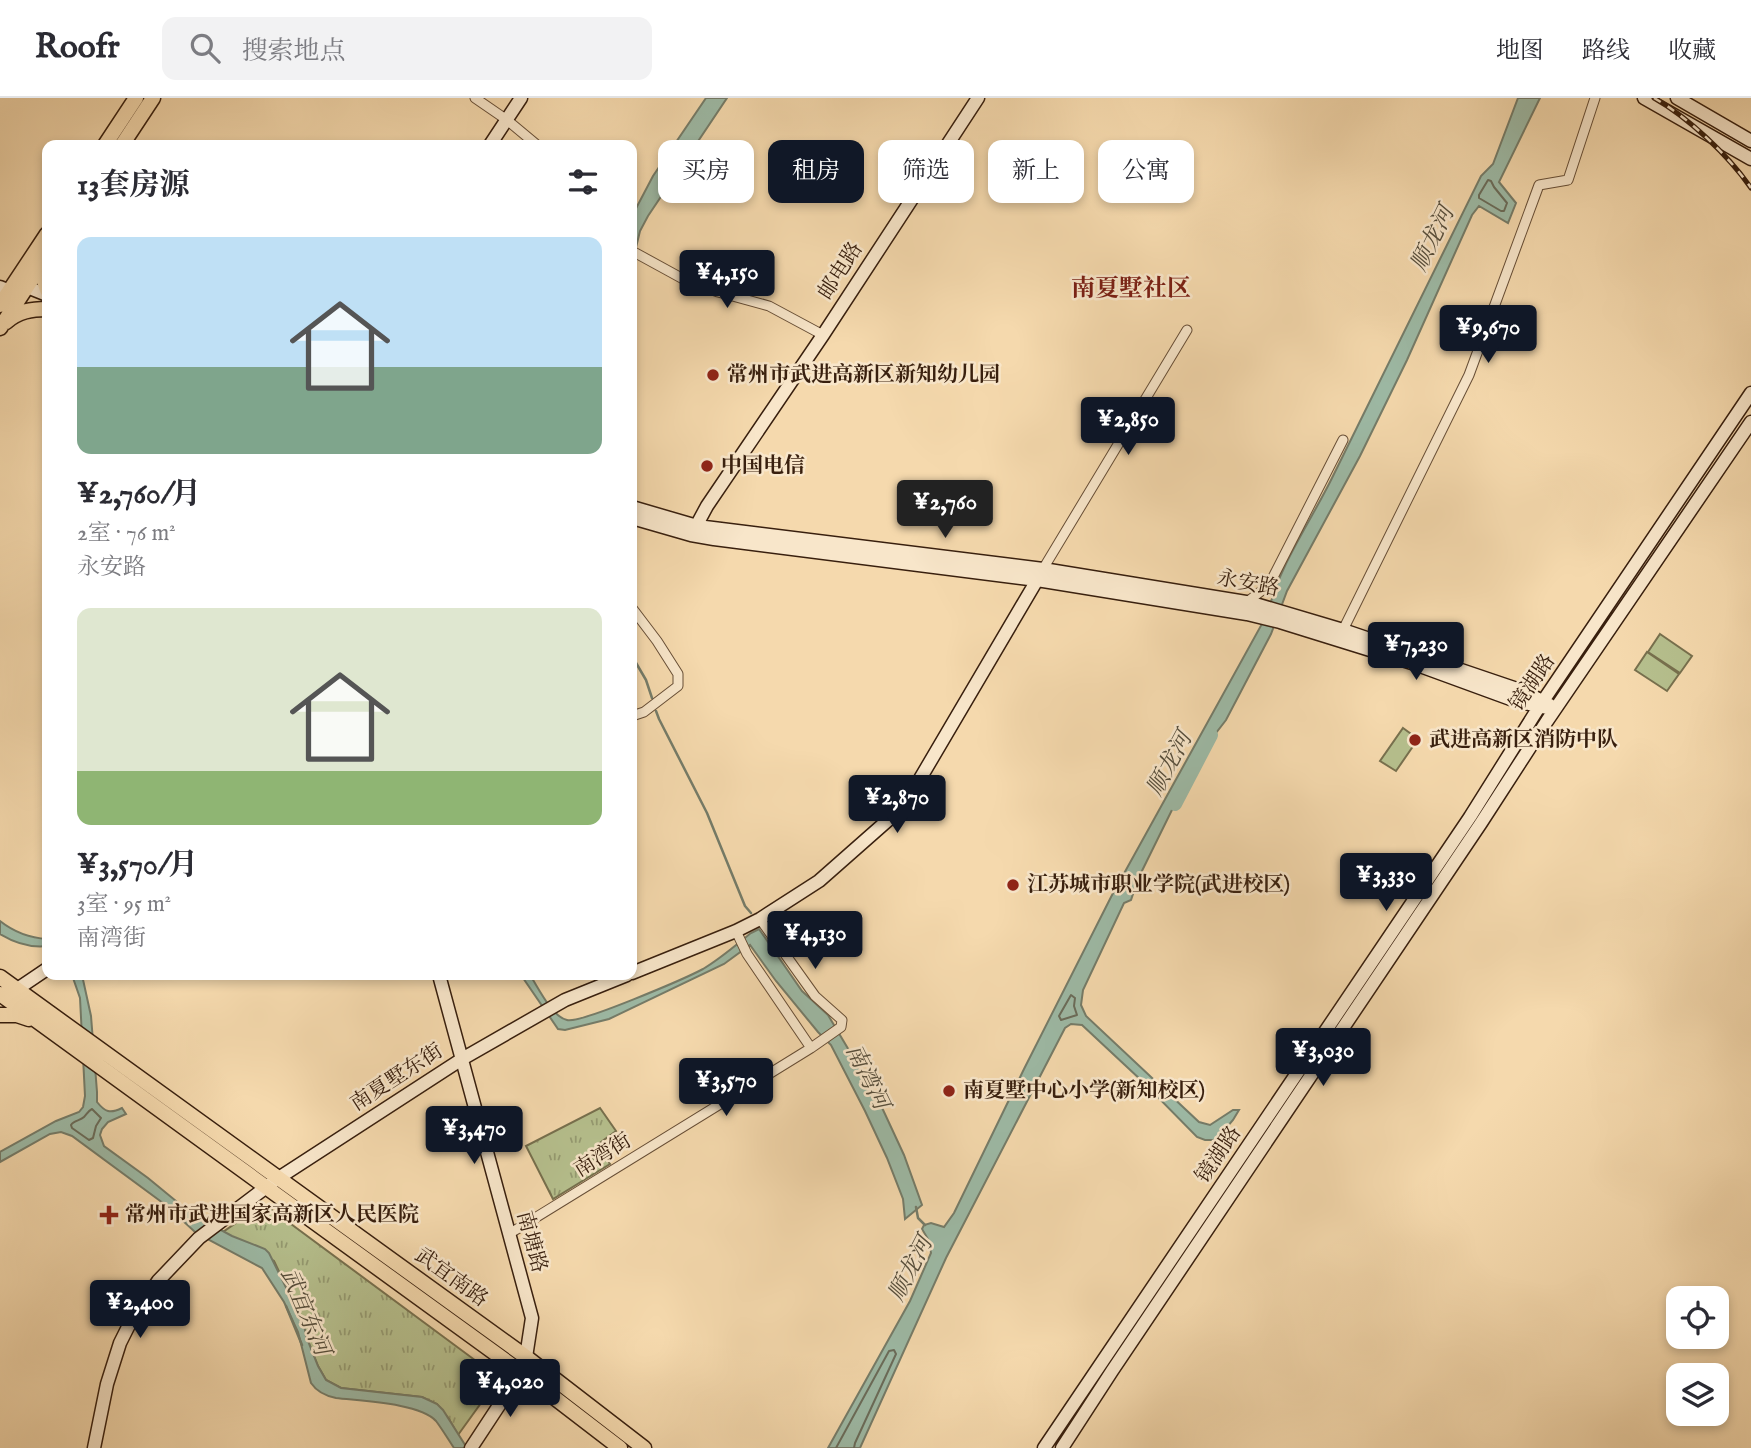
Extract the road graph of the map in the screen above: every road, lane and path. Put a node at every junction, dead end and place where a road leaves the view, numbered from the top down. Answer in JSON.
{"nodes":[{"id":1,"x":136,"y":98,"type":"edge"},
{"id":2,"x":153,"y":98,"type":"edge"},
{"id":3,"x":475,"y":98,"type":"edge"},
{"id":4,"x":521,"y":98,"type":"edge"},
{"id":5,"x":978,"y":98,"type":"edge"},
{"id":6,"x":1595,"y":98,"type":"edge"},
{"id":7,"x":1644,"y":98,"type":"edge"},
{"id":8,"x":1677,"y":98,"type":"edge"},
{"id":9,"x":507,"y":120,"type":"junction"},
{"id":10,"x":108,"y":140,"type":"edge"},
{"id":11,"x":125,"y":140,"type":"edge"},
{"id":12,"x":493,"y":140,"type":"edge"},
{"id":13,"x":531,"y":140,"type":"edge"},
{"id":14,"x":1751,"y":141,"type":"edge"},
{"id":15,"x":1751,"y":159,"type":"edge"},
{"id":16,"x":42,"y":242,"type":"edge"},
{"id":17,"x":637,"y":254,"type":"edge"},
{"id":18,"x":42,"y":263,"type":"edge"},
{"id":19,"x":14,"y":291,"type":"edge"},
{"id":20,"x":42,"y":293,"type":"edge"},
{"id":21,"x":0,"y":305,"type":"edge"},
{"id":22,"x":42,"y":306,"type":"edge"},
{"id":23,"x":42,"y":309,"type":"edge"},
{"id":24,"x":0,"y":328,"type":"edge"},
{"id":25,"x":1187,"y":330,"type":"dead end"},
{"id":26,"x":822,"y":335,"type":"junction"},
{"id":27,"x":1751,"y":393,"type":"edge"},
{"id":28,"x":1751,"y":422,"type":"edge"},
{"id":29,"x":1343,"y":440,"type":"dead end"},
{"id":30,"x":637,"y":509,"type":"edge"},
{"id":31,"x":637,"y":519,"type":"edge"},
{"id":32,"x":694,"y":530,"type":"junction"},
{"id":33,"x":1040,"y":575,"type":"junction"},
{"id":34,"x":1248,"y":606,"type":"junction"},
{"id":35,"x":637,"y":615,"type":"edge"},
{"id":36,"x":1283,"y":617,"type":"junction"},
{"id":37,"x":1343,"y":630,"type":"junction"},
{"id":38,"x":1541,"y":704,"type":"junction"},
{"id":39,"x":1556,"y":708,"type":"junction"},
{"id":40,"x":637,"y":714,"type":"edge"},
{"id":41,"x":760,"y":919,"type":"junction"},
{"id":42,"x":737,"y":934,"type":"junction"},
{"id":43,"x":637,"y":971,"type":"edge"},
{"id":44,"x":42,"y":972,"type":"edge"},
{"id":45,"x":0,"y":977,"type":"edge"},
{"id":46,"x":440,"y":980,"type":"edge"},
{"id":47,"x":614,"y":980,"type":"edge"},
{"id":48,"x":5,"y":996,"type":"edge"},
{"id":49,"x":0,"y":1015,"type":"edge"},
{"id":50,"x":38,"y":1022,"type":"junction"},
{"id":51,"x":811,"y":1048,"type":"junction"},
{"id":52,"x":462,"y":1059,"type":"junction"},
{"id":53,"x":272,"y":1183,"type":"junction"},
{"id":54,"x":509,"y":1234,"type":"junction"},
{"id":55,"x":524,"y":1364,"type":"junction"},
{"id":56,"x":94,"y":1448,"type":"edge"},
{"id":57,"x":471,"y":1448,"type":"edge"},
{"id":58,"x":620,"y":1448,"type":"edge"},
{"id":59,"x":644,"y":1448,"type":"edge"},
{"id":60,"x":1044,"y":1448,"type":"edge"},
{"id":61,"x":1062,"y":1448,"type":"edge"}],
"edges":[{"from":1,"to":10,"type":"main road"},
{"from":2,"to":11,"type":"main road"},
{"from":3,"to":9,"type":"street"},
{"from":4,"to":9,"type":"street"},
{"from":5,"to":26,"type":"street","name":"邮电路"},
{"from":6,"to":37,"type":"street"},
{"from":7,"to":15,"type":"street"},
{"from":8,"to":14,"type":"street"},
{"from":9,"to":12,"type":"street"},
{"from":9,"to":13,"type":"street"},
{"from":16,"to":19,"type":"main road"},
{"from":17,"to":26,"type":"street"},
{"from":18,"to":19,"type":"main road"},
{"from":19,"to":20,"type":"street"},
{"from":19,"to":21,"type":"main road"},
{"from":19,"to":22,"type":"street"},
{"from":19,"to":24,"type":"main road"},
{"from":23,"to":24,"type":"main road"},
{"from":25,"to":33,"type":"street"},
{"from":26,"to":32,"type":"street","name":"邮电路"},
{"from":27,"to":38,"type":"street","name":"镜湖路"},
{"from":28,"to":39,"type":"street","name":"镜湖路"},
{"from":29,"to":34,"type":"street"},
{"from":30,"to":32,"type":"street","name":"永安路"},
{"from":31,"to":32,"type":"street","name":"永安路"},
{"from":32,"to":33,"type":"street","name":"永安路"},
{"from":33,"to":34,"type":"street","name":"永安路"},
{"from":33,"to":41,"type":"street","name":"南夏墅东街"},
{"from":34,"to":36,"type":"street","name":"永安路"},
{"from":35,"to":40,"type":"street"},
{"from":36,"to":37,"type":"street","name":"永安路"},
{"from":36,"to":38,"type":"street","name":"永安路"},
{"from":37,"to":38,"type":"street","name":"永安路"},
{"from":38,"to":39,"type":"street","name":"永安路"},
{"from":38,"to":60,"type":"street","name":"镜湖路"},
{"from":39,"to":61,"type":"street","name":"镜湖路"},
{"from":41,"to":42,"type":"street","name":"南夏墅东街"},
{"from":41,"to":51,"type":"street","name":"南湾街"},
{"from":42,"to":43,"type":"street","name":"南夏墅东街"},
{"from":42,"to":51,"type":"street"},
{"from":44,"to":48,"type":"street"},
{"from":45,"to":48,"type":"main road"},
{"from":46,"to":52,"type":"street","name":"南塘路"},
{"from":47,"to":52,"type":"street","name":"南夏墅东街"},
{"from":48,"to":50,"type":"main road"},
{"from":48,"to":53,"type":"main road","name":"武宜南路"},
{"from":49,"to":50,"type":"main road"},
{"from":50,"to":53,"type":"main road","name":"武宜南路"},
{"from":51,"to":54,"type":"street","name":"南湾街"},
{"from":52,"to":53,"type":"street","name":"南夏墅东街"},
{"from":52,"to":54,"type":"street","name":"南塘路"},
{"from":53,"to":55,"type":"main road","name":"武宜南路"},
{"from":53,"to":56,"type":"street","name":"南夏墅东街"},
{"from":54,"to":55,"type":"street","name":"南塘路"},
{"from":55,"to":57,"type":"street"},
{"from":55,"to":58,"type":"main road","name":"武宜南路"},
{"from":55,"to":59,"type":"main road","name":"武宜南路"}]}
